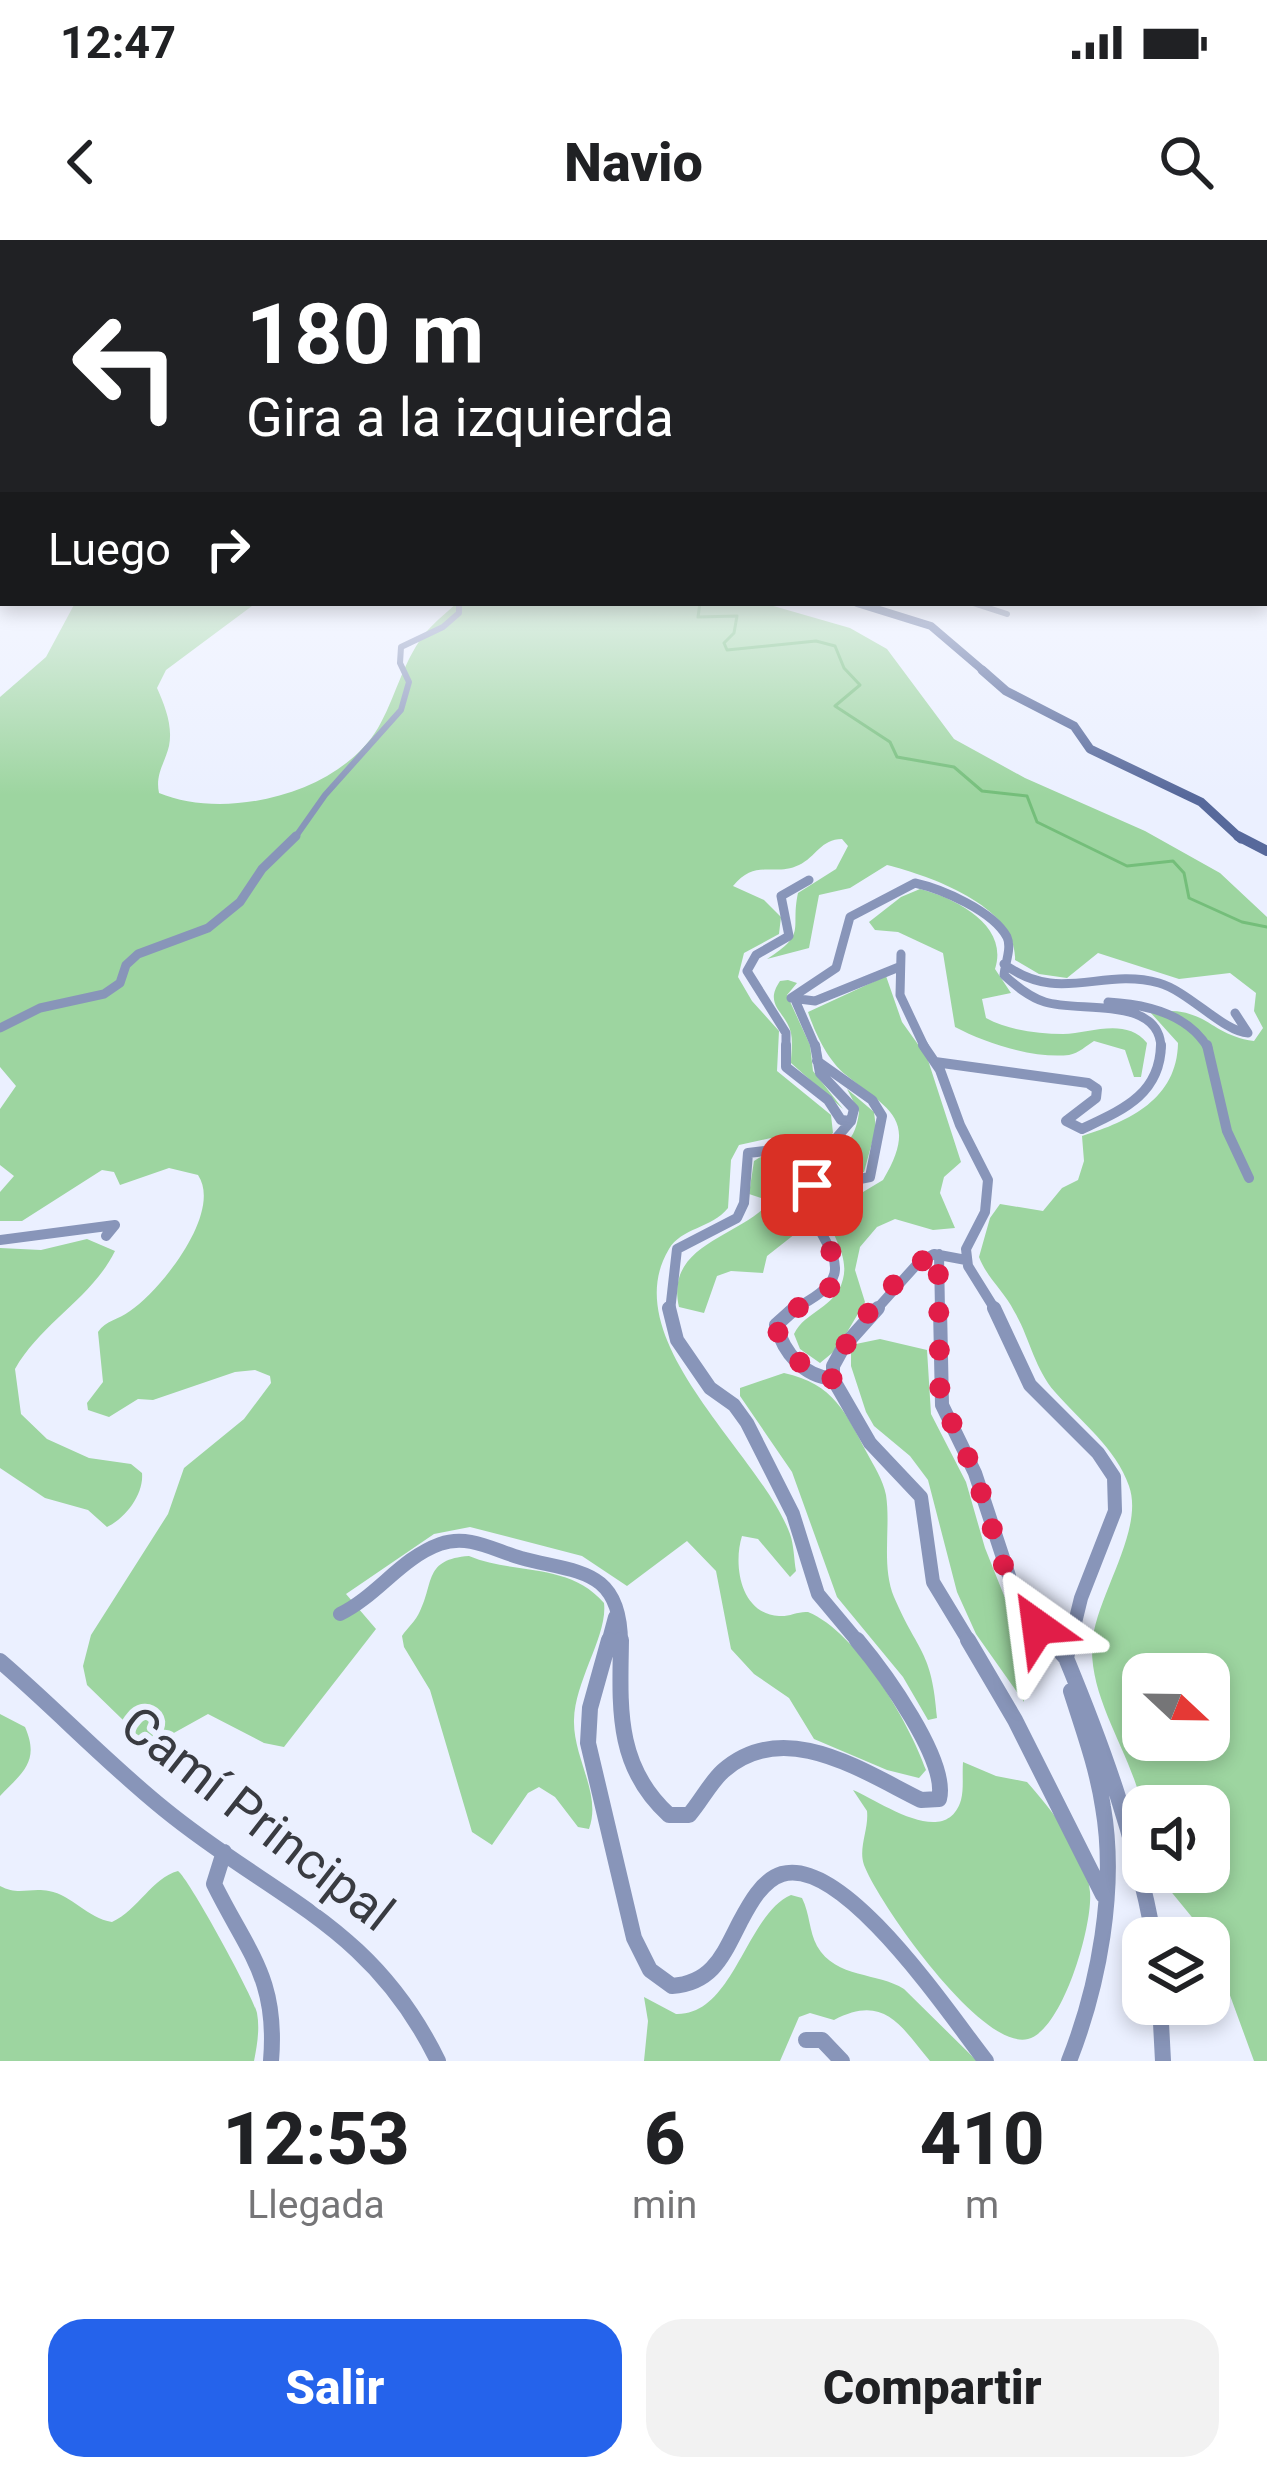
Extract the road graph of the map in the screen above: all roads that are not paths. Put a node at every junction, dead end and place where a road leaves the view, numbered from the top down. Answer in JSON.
{"nodes":[{"id":1,"x":444,"y":625,"type":"edge"},
{"id":2,"x":928,"y":625,"type":"edge"},
{"id":3,"x":1267,"y":851,"type":"edge"},
{"id":4,"x":809,"y":880,"type":"dead end"},
{"id":5,"x":1004,"y":964,"type":"junction"},
{"id":6,"x":796,"y":1002,"type":"junction"},
{"id":7,"x":1087,"y":1004,"type":"junction"},
{"id":8,"x":1235,"y":1013,"type":"dead end"},
{"id":9,"x":0,"y":1028,"type":"edge"},
{"id":10,"x":817,"y":1061,"type":"junction"},
{"id":11,"x":935,"y":1062,"type":"junction"},
{"id":12,"x":851,"y":1121,"type":"junction"},
{"id":13,"x":1249,"y":1178,"type":"dead end"},
{"id":14,"x":106,"y":1236,"type":"dead end"},
{"id":15,"x":0,"y":1240,"type":"edge"},
{"id":16,"x":938,"y":1254,"type":"junction"},
{"id":17,"x":966,"y":1260,"type":"junction"},
{"id":18,"x":832,"y":1379,"type":"junction"},
{"id":19,"x":616,"y":1610,"type":"junction"},
{"id":20,"x":340,"y":1615,"type":"dead end"},
{"id":21,"x":0,"y":1661,"type":"edge"},
{"id":22,"x":1068,"y":1667,"type":"junction"},
{"id":23,"x":224,"y":1852,"type":"junction"},
{"id":24,"x":1103,"y":1894,"type":"junction"},
{"id":25,"x":1150,"y":1917,"type":"edge"},
{"id":26,"x":1161,"y":2025,"type":"edge"},
{"id":27,"x":806,"y":2040,"type":"dead end"},
{"id":28,"x":271,"y":2061,"type":"edge"},
{"id":29,"x":438,"y":2061,"type":"edge"},
{"id":30,"x":842,"y":2061,"type":"edge"},
{"id":31,"x":986,"y":2061,"type":"edge"},
{"id":32,"x":1070,"y":2061,"type":"edge"},
{"id":33,"x":1163,"y":2061,"type":"edge"}],
"edges":[{"from":1,"to":9,"type":"street"},
{"from":2,"to":3,"type":"street"},
{"from":4,"to":12,"type":"street"},
{"from":5,"to":6,"type":"street"},
{"from":5,"to":7,"type":"street"},
{"from":5,"to":8,"type":"street"},
{"from":6,"to":10,"type":"street"},
{"from":6,"to":11,"type":"street"},
{"from":7,"to":11,"type":"street"},
{"from":7,"to":13,"type":"street"},
{"from":10,"to":12,"type":"street"},
{"from":10,"to":18,"type":"street"},
{"from":11,"to":17,"type":"street"},
{"from":12,"to":19,"type":"street"},
{"from":14,"to":15,"type":"street"},
{"from":16,"to":17,"type":"street"},
{"from":16,"to":18,"type":"street"},
{"from":16,"to":22,"type":"street"},
{"from":17,"to":22,"type":"street"},
{"from":18,"to":24,"type":"street"},
{"from":19,"to":20,"type":"street"},
{"from":19,"to":31,"type":"street"},
{"from":21,"to":23,"type":"street","name":"Camí Principal"},
{"from":22,"to":24,"type":"street"},
{"from":22,"to":25,"type":"street"},
{"from":23,"to":28,"type":"street"},
{"from":23,"to":29,"type":"street","name":"Camí Principal"},
{"from":24,"to":32,"type":"street"},
{"from":26,"to":33,"type":"street"},
{"from":27,"to":30,"type":"street"}]}
